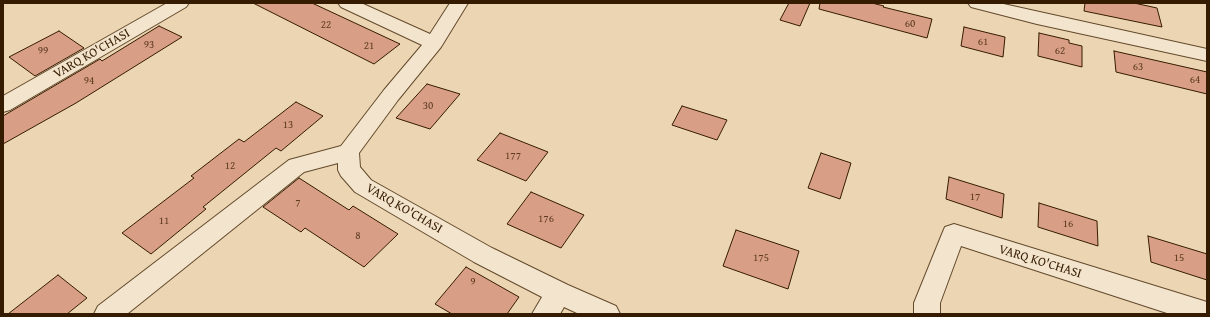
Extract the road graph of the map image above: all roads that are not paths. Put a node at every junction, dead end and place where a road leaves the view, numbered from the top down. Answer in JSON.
{"nodes":[{"id":1,"x":180,"y":3,"type":"edge"},
{"id":2,"x":347,"y":3,"type":"edge"},
{"id":3,"x":459,"y":3,"type":"edge"},
{"id":4,"x":977,"y":3,"type":"edge"},
{"id":5,"x":434,"y":43,"type":"junction"},
{"id":6,"x":1207,"y":55,"type":"edge"},
{"id":7,"x":3,"y":105,"type":"edge"},
{"id":8,"x":348,"y":152,"type":"junction"},
{"id":9,"x":559,"y":293,"type":"junction"},
{"id":10,"x":107,"y":314,"type":"edge"},
{"id":11,"x":545,"y":314,"type":"edge"},
{"id":12,"x":607,"y":314,"type":"edge"},
{"id":13,"x":927,"y":314,"type":"edge"},
{"id":14,"x":1207,"y":314,"type":"edge"}],
"edges":[{"from":1,"to":7,"type":"street","name":"VARQ KO'CHASI"},
{"from":2,"to":5,"type":"street"},
{"from":3,"to":5,"type":"street"},
{"from":4,"to":6,"type":"street"},
{"from":5,"to":8,"type":"street"},
{"from":8,"to":9,"type":"street","name":"VARQ KO'CHASI"},
{"from":8,"to":10,"type":"street"},
{"from":9,"to":11,"type":"street"},
{"from":9,"to":12,"type":"street","name":"VARQ KO'CHASI"},
{"from":13,"to":14,"type":"street","name":"VARQ KO'CHASI"}]}
